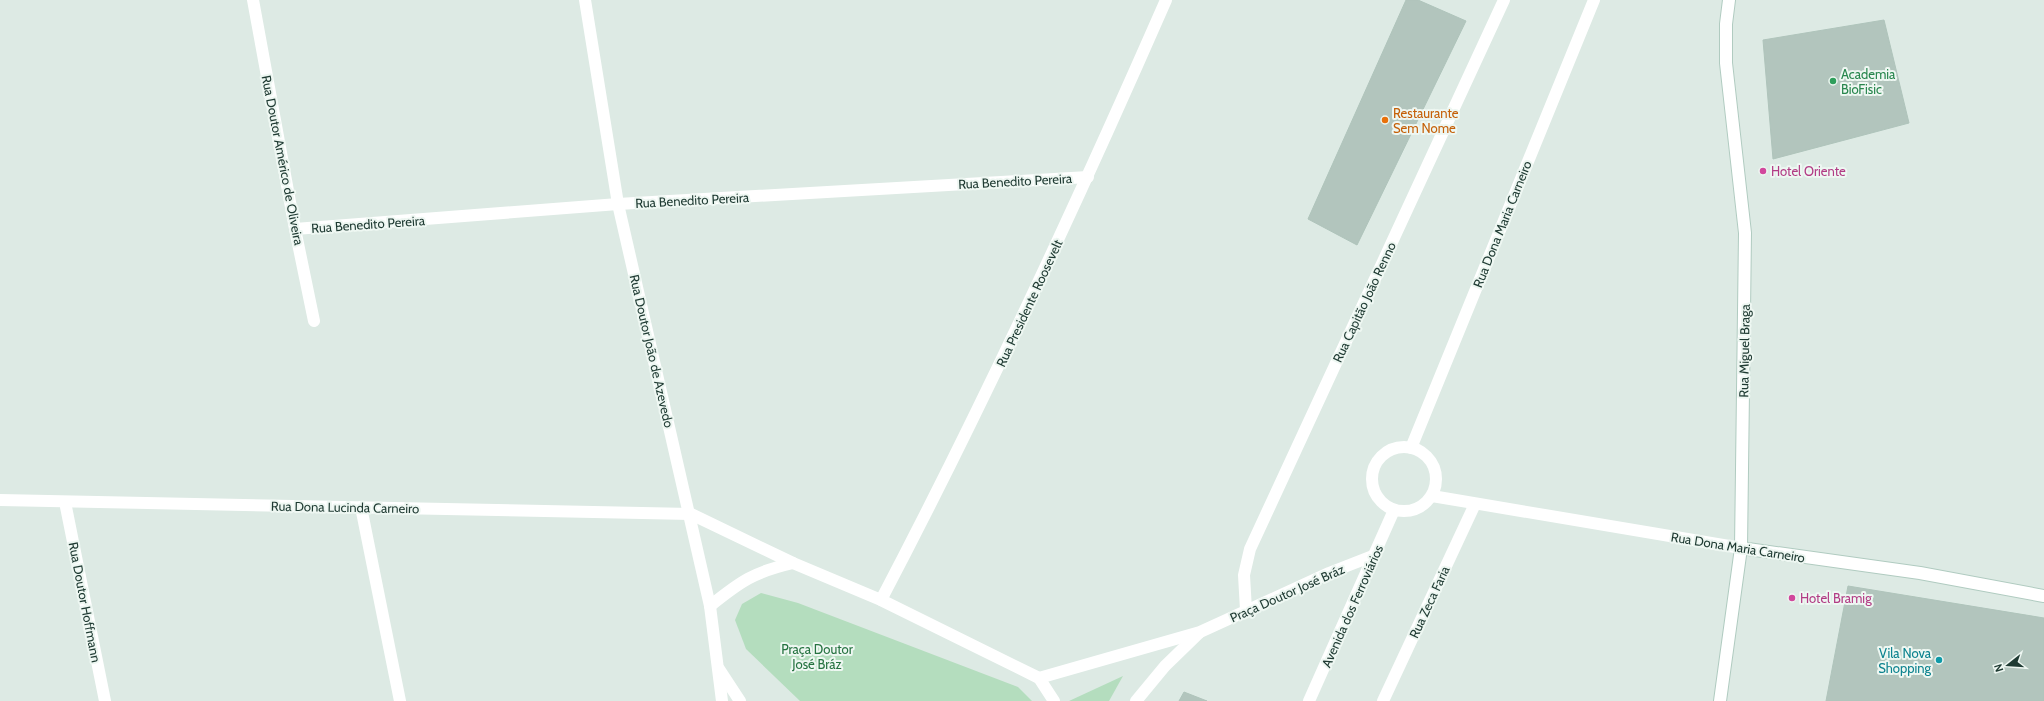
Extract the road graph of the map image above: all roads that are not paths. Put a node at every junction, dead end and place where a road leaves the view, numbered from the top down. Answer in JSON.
{"nodes":[{"id":1,"x":253,"y":0,"type":"edge"},
{"id":2,"x":585,"y":0,"type":"edge"},
{"id":3,"x":1166,"y":0,"type":"edge"},
{"id":4,"x":1504,"y":0,"type":"edge"},
{"id":5,"x":1594,"y":0,"type":"edge"},
{"id":6,"x":1729,"y":0,"type":"edge"},
{"id":7,"x":1088,"y":177,"type":"junction"},
{"id":8,"x":618,"y":204,"type":"junction"},
{"id":9,"x":295,"y":229,"type":"junction"},
{"id":10,"x":314,"y":320,"type":"dead end"},
{"id":11,"x":1410,"y":448,"type":"junction"},
{"id":12,"x":1432,"y":496,"type":"junction"},
{"id":13,"x":0,"y":500,"type":"edge"},
{"id":14,"x":65,"y":502,"type":"junction"},
{"id":15,"x":1475,"y":504,"type":"junction"},
{"id":16,"x":361,"y":507,"type":"junction"},
{"id":17,"x":1394,"y":510,"type":"junction"},
{"id":18,"x":691,"y":514,"type":"junction"},
{"id":19,"x":1741,"y":548,"type":"junction"},
{"id":20,"x":1375,"y":555,"type":"junction"},
{"id":21,"x":793,"y":563,"type":"junction"},
{"id":22,"x":2044,"y":596,"type":"edge"},
{"id":23,"x":881,"y":600,"type":"junction"},
{"id":24,"x":710,"y":606,"type":"junction"},
{"id":25,"x":1246,"y":610,"type":"junction"},
{"id":26,"x":1200,"y":632,"type":"junction"},
{"id":27,"x":716,"y":665,"type":"junction"},
{"id":28,"x":1039,"y":678,"type":"junction"},
{"id":29,"x":105,"y":701,"type":"edge"},
{"id":30,"x":400,"y":701,"type":"edge"},
{"id":31,"x":722,"y":701,"type":"edge"},
{"id":32,"x":740,"y":701,"type":"edge"},
{"id":33,"x":1054,"y":701,"type":"edge"},
{"id":34,"x":1136,"y":701,"type":"edge"},
{"id":35,"x":1309,"y":701,"type":"edge"},
{"id":36,"x":1383,"y":701,"type":"edge"},
{"id":37,"x":1720,"y":701,"type":"edge"}],
"edges":[{"from":1,"to":9,"type":"street","name":"Rua Doutor Américo de Oliveira"},
{"from":2,"to":8,"type":"street","name":"Rua Doutor João de Azevedo"},
{"from":3,"to":7,"type":"street","name":"Rua Presidente Roosevelt"},
{"from":4,"to":25,"type":"street","name":"Rua Capitão João Renno"},
{"from":5,"to":11,"type":"street","name":"Rua Dona Maria Carneiro"},
{"from":6,"to":19,"type":"street","name":"Rua Miguel Braga"},
{"from":7,"to":8,"type":"street","name":"Rua Benedito Pereira"},
{"from":7,"to":23,"type":"street","name":"Rua Presidente Roosevelt"},
{"from":8,"to":9,"type":"street","name":"Rua Benedito Pereira"},
{"from":8,"to":18,"type":"street","name":"Rua Doutor João de Azevedo"},
{"from":9,"to":10,"type":"street","name":"Rua Doutor Américo de Oliveira"},
{"from":11,"to":12,"type":"street"},
{"from":11,"to":17,"type":"street"},
{"from":12,"to":15,"type":"street","name":"Rua Dona Maria Carneiro"},
{"from":12,"to":17,"type":"street"},
{"from":13,"to":14,"type":"street","name":"Rua Dona Lucinda Carneiro"},
{"from":14,"to":16,"type":"street","name":"Rua Dona Lucinda Carneiro"},
{"from":14,"to":29,"type":"street","name":"Rua Doutor Hoffmann"},
{"from":15,"to":19,"type":"street","name":"Rua Dona Maria Carneiro"},
{"from":15,"to":36,"type":"street","name":"Rua Zeca Faria"},
{"from":16,"to":18,"type":"street","name":"Rua Dona Lucinda Carneiro"},
{"from":16,"to":30,"type":"street"},
{"from":17,"to":20,"type":"street","name":"Avenida dos Ferroviários"},
{"from":18,"to":21,"type":"street"},
{"from":18,"to":24,"type":"street","name":"Rua Doutor João de Azevedo"},
{"from":19,"to":22,"type":"street","name":"Rua Dona Maria Carneiro"},
{"from":19,"to":37,"type":"street","name":"Rua Miguel Braga"},
{"from":20,"to":25,"type":"street","name":"Praça Doutor José Bráz"},
{"from":20,"to":35,"type":"street","name":"Avenida dos Ferroviários"},
{"from":21,"to":23,"type":"street"},
{"from":21,"to":24,"type":"street"},
{"from":23,"to":28,"type":"street"},
{"from":24,"to":27,"type":"street","name":"Rua Doutor João de Azevedo"},
{"from":25,"to":26,"type":"street","name":"Praça Doutor José Bráz"},
{"from":26,"to":28,"type":"street","name":"Praça Doutor José Bráz"},
{"from":26,"to":34,"type":"street","name":"Praça Doutor José Bráz"},
{"from":27,"to":31,"type":"street","name":"Rua Doutor João de Azevedo"},
{"from":27,"to":32,"type":"street"},
{"from":28,"to":33,"type":"street"}]}
